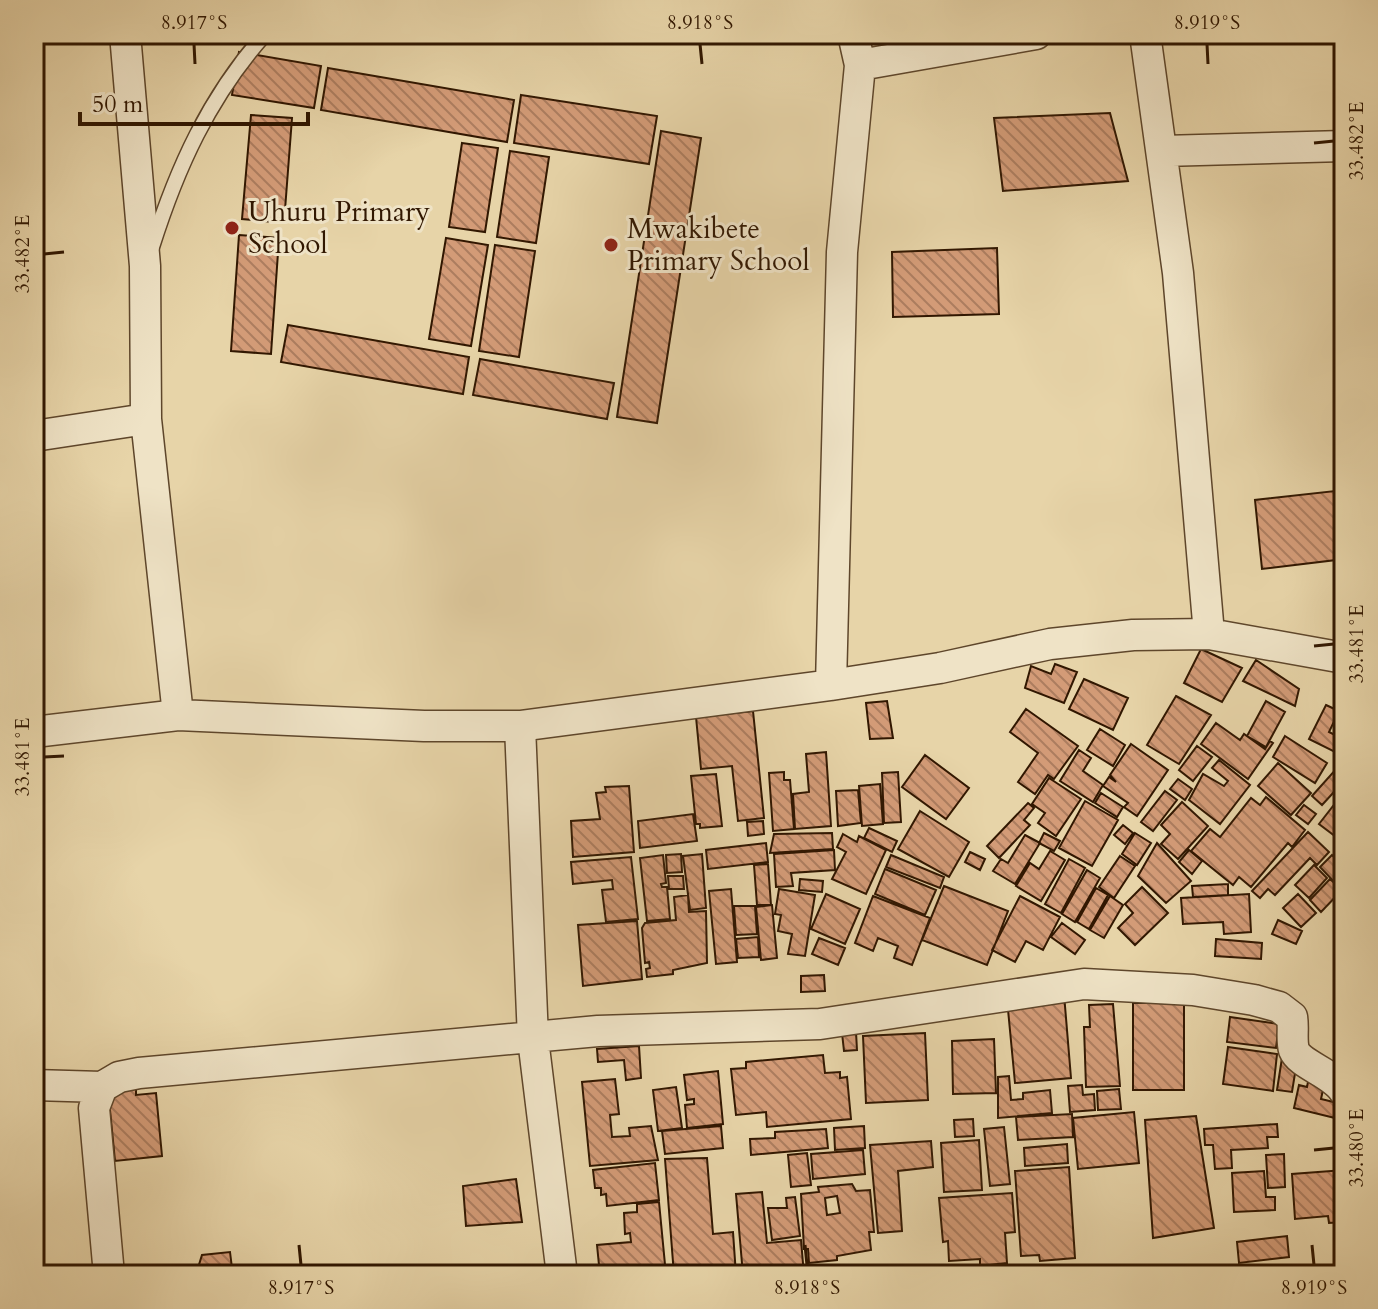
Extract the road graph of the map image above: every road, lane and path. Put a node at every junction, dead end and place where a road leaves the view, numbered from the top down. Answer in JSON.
{"nodes":[{"id":1,"x":125,"y":34,"type":"edge"},
{"id":2,"x":265,"y":34,"type":"edge"},
{"id":3,"x":853,"y":34,"type":"edge"},
{"id":4,"x":1036,"y":34,"type":"edge"},
{"id":5,"x":1145,"y":34,"type":"edge"},
{"id":6,"x":860,"y":65,"type":"junction"},
{"id":7,"x":1344,"y":146,"type":"edge"},
{"id":8,"x":1163,"y":151,"type":"junction"},
{"id":9,"x":145,"y":266,"type":"junction"},
{"id":10,"x":146,"y":419,"type":"junction"},
{"id":11,"x":34,"y":436,"type":"edge"},
{"id":12,"x":1209,"y":634,"type":"junction"},
{"id":13,"x":1344,"y":658,"type":"edge"},
{"id":14,"x":831,"y":685,"type":"junction"},
{"id":15,"x":178,"y":715,"type":"junction"},
{"id":16,"x":520,"y":726,"type":"junction"},
{"id":17,"x":34,"y":732,"type":"edge"},
{"id":18,"x":533,"y":1039,"type":"junction"},
{"id":19,"x":34,"y":1085,"type":"edge"},
{"id":20,"x":102,"y":1087,"type":"junction"},
{"id":21,"x":1344,"y":1091,"type":"edge"},
{"id":22,"x":109,"y":1275,"type":"edge"},
{"id":23,"x":562,"y":1275,"type":"edge"}],
"edges":[{"from":1,"to":9,"type":"street"},
{"from":2,"to":9,"type":"lane"},
{"from":3,"to":6,"type":"street"},
{"from":4,"to":6,"type":"street"},
{"from":5,"to":8,"type":"street"},
{"from":6,"to":14,"type":"street"},
{"from":7,"to":8,"type":"street"},
{"from":8,"to":12,"type":"street"},
{"from":9,"to":10,"type":"street"},
{"from":10,"to":11,"type":"street"},
{"from":10,"to":15,"type":"street"},
{"from":12,"to":13,"type":"street"},
{"from":12,"to":14,"type":"street"},
{"from":14,"to":16,"type":"street"},
{"from":15,"to":16,"type":"street"},
{"from":15,"to":17,"type":"street"},
{"from":16,"to":18,"type":"street"},
{"from":18,"to":20,"type":"street"},
{"from":18,"to":21,"type":"street"},
{"from":18,"to":23,"type":"street"},
{"from":19,"to":20,"type":"street"},
{"from":20,"to":22,"type":"street"}]}
